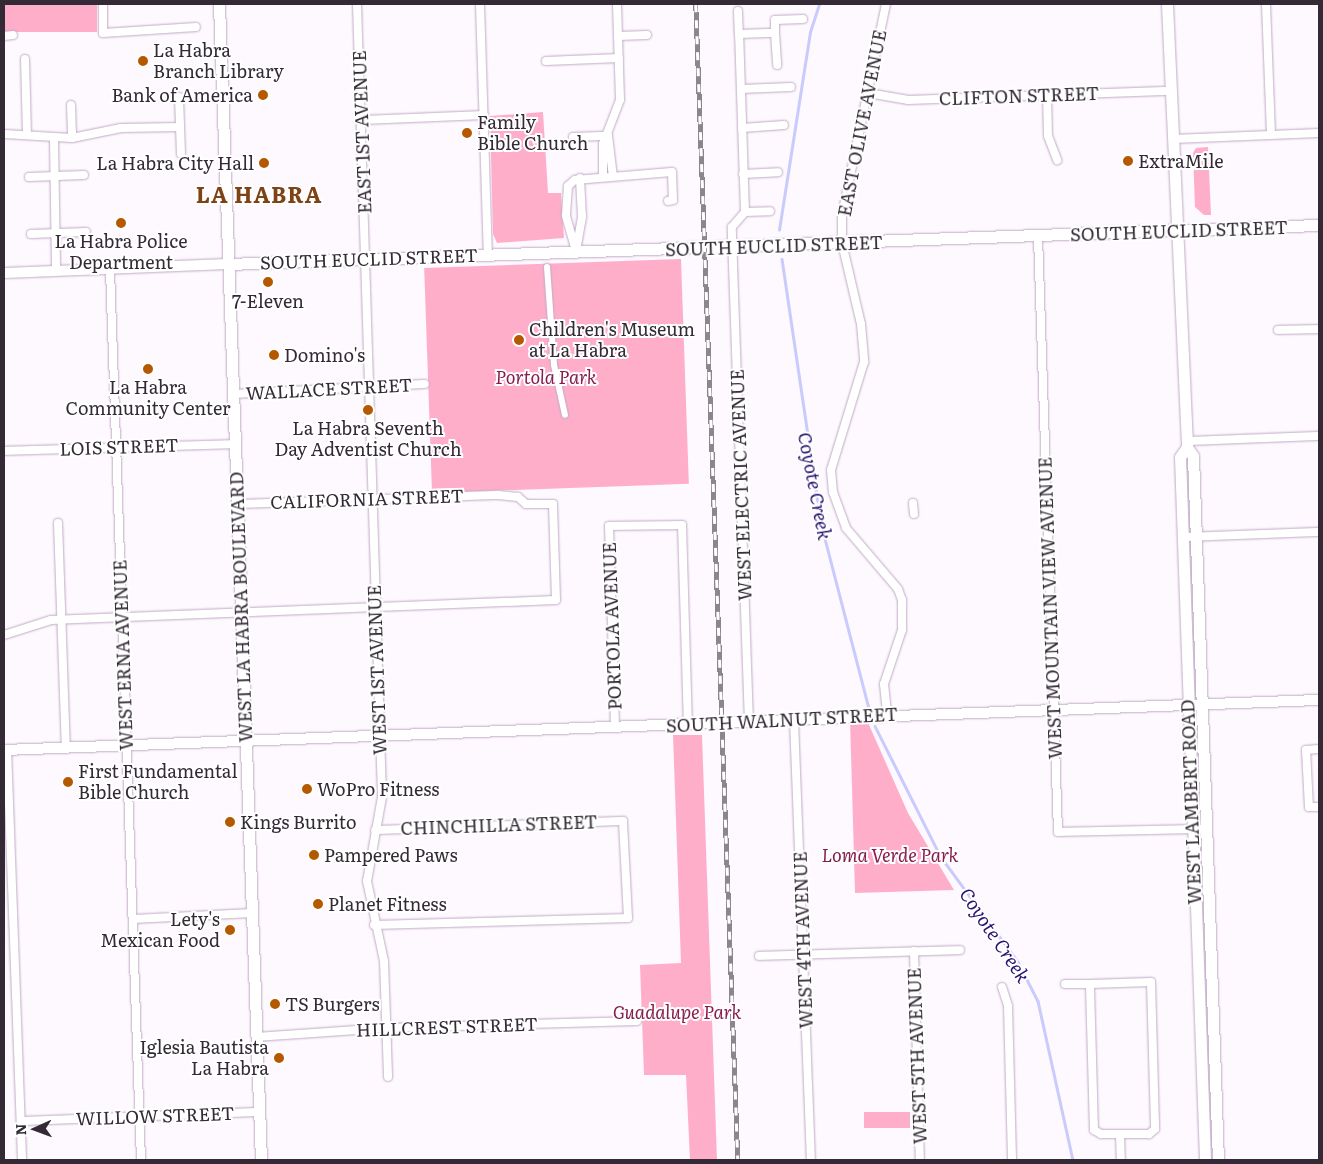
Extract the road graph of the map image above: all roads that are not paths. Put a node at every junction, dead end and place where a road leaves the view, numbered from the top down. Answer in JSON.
{"nodes":[{"id":1,"x":103,"y":4,"type":"edge"},
{"id":2,"x":219,"y":4,"type":"edge"},
{"id":3,"x":357,"y":4,"type":"edge"},
{"id":4,"x":480,"y":4,"type":"edge"},
{"id":5,"x":617,"y":4,"type":"edge"},
{"id":6,"x":886,"y":4,"type":"edge"},
{"id":7,"x":1168,"y":4,"type":"edge"},
{"id":8,"x":1266,"y":4,"type":"edge"},
{"id":9,"x":738,"y":11,"type":"dead end"},
{"id":10,"x":803,"y":19,"type":"dead end"},
{"id":11,"x":196,"y":27,"type":"dead end"},
{"id":12,"x":776,"y":33,"type":"junction"},
{"id":13,"x":739,"y":34,"type":"junction"},
{"id":14,"x":13,"y":35,"type":"dead end"},
{"id":15,"x":648,"y":35,"type":"dead end"},
{"id":16,"x":4,"y":36,"type":"edge"},
{"id":17,"x":618,"y":36,"type":"junction"},
{"id":18,"x":618,"y":58,"type":"junction"},
{"id":19,"x":25,"y":59,"type":"dead end"},
{"id":20,"x":546,"y":61,"type":"dead end"},
{"id":21,"x":777,"y":65,"type":"dead end"},
{"id":22,"x":791,"y":87,"type":"dead end"},
{"id":23,"x":741,"y":89,"type":"junction"},
{"id":24,"x":1171,"y":91,"type":"junction"},
{"id":25,"x":868,"y":93,"type":"junction"},
{"id":26,"x":1047,"y":95,"type":"junction"},
{"id":27,"x":179,"y":97,"type":"dead end"},
{"id":28,"x":71,"y":105,"type":"dead end"},
{"id":29,"x":484,"y":115,"type":"junction"},
{"id":30,"x":363,"y":120,"type":"junction"},
{"id":31,"x":784,"y":125,"type":"dead end"},
{"id":32,"x":180,"y":127,"type":"junction"},
{"id":33,"x":742,"y":128,"type":"junction"},
{"id":34,"x":1319,"y":133,"type":"edge"},
{"id":35,"x":4,"y":134,"type":"edge"},
{"id":36,"x":27,"y":134,"type":"junction"},
{"id":37,"x":1271,"y":135,"type":"junction"},
{"id":38,"x":608,"y":136,"type":"junction"},
{"id":39,"x":573,"y":137,"type":"dead end"},
{"id":40,"x":72,"y":138,"type":"junction"},
{"id":41,"x":54,"y":139,"type":"junction"},
{"id":42,"x":1173,"y":139,"type":"junction"},
{"id":43,"x":181,"y":154,"type":"dead end"},
{"id":44,"x":1057,"y":160,"type":"dead end"},
{"id":45,"x":778,"y":172,"type":"dead end"},
{"id":46,"x":603,"y":174,"type":"junction"},
{"id":47,"x":613,"y":174,"type":"junction"},
{"id":48,"x":743,"y":174,"type":"junction"},
{"id":49,"x":84,"y":175,"type":"dead end"},
{"id":50,"x":56,"y":176,"type":"junction"},
{"id":51,"x":29,"y":177,"type":"dead end"},
{"id":52,"x":580,"y":178,"type":"junction"},
{"id":53,"x":668,"y":201,"type":"dead end"},
{"id":54,"x":770,"y":211,"type":"dead end"},
{"id":55,"x":745,"y":212,"type":"junction"},
{"id":56,"x":1319,"y":225,"type":"edge"},
{"id":57,"x":1178,"y":231,"type":"junction"},
{"id":58,"x":86,"y":232,"type":"dead end"},
{"id":59,"x":58,"y":233,"type":"junction"},
{"id":60,"x":31,"y":234,"type":"dead end"},
{"id":61,"x":1038,"y":236,"type":"junction"},
{"id":62,"x":842,"y":243,"type":"junction"},
{"id":63,"x":732,"y":247,"type":"junction"},
{"id":64,"x":576,"y":251,"type":"junction"},
{"id":65,"x":488,"y":254,"type":"junction"},
{"id":66,"x":366,"y":259,"type":"junction"},
{"id":67,"x":228,"y":264,"type":"junction"},
{"id":68,"x":547,"y":267,"type":"dead end"},
{"id":69,"x":110,"y":269,"type":"junction"},
{"id":70,"x":56,"y":271,"type":"junction"},
{"id":71,"x":4,"y":272,"type":"edge"},
{"id":72,"x":1319,"y":328,"type":"edge"},
{"id":73,"x":1278,"y":330,"type":"dead end"},
{"id":74,"x":425,"y":384,"type":"dead end"},
{"id":75,"x":366,"y":388,"type":"junction"},
{"id":76,"x":233,"y":394,"type":"junction"},
{"id":77,"x":564,"y":415,"type":"dead end"},
{"id":78,"x":1319,"y":436,"type":"edge"},
{"id":79,"x":235,"y":444,"type":"junction"},
{"id":80,"x":1187,"y":444,"type":"junction"},
{"id":81,"x":116,"y":447,"type":"junction"},
{"id":82,"x":4,"y":451,"type":"edge"},
{"id":83,"x":370,"y":496,"type":"junction"},
{"id":84,"x":237,"y":504,"type":"junction"},
{"id":85,"x":913,"y":504,"type":"dead end"},
{"id":86,"x":914,"y":514,"type":"dead end"},
{"id":87,"x":58,"y":523,"type":"dead end"},
{"id":88,"x":1319,"y":532,"type":"edge"},
{"id":89,"x":1183,"y":537,"type":"junction"},
{"id":90,"x":1196,"y":537,"type":"junction"},
{"id":91,"x":374,"y":607,"type":"junction"},
{"id":92,"x":241,"y":612,"type":"junction"},
{"id":93,"x":122,"y":618,"type":"junction"},
{"id":94,"x":61,"y":619,"type":"junction"},
{"id":95,"x":4,"y":635,"type":"edge"},
{"id":96,"x":1319,"y":700,"type":"edge"},
{"id":97,"x":1188,"y":705,"type":"junction"},
{"id":98,"x":1202,"y":705,"type":"junction"},
{"id":99,"x":1053,"y":710,"type":"junction"},
{"id":100,"x":887,"y":715,"type":"junction"},
{"id":101,"x":794,"y":720,"type":"junction"},
{"id":102,"x":749,"y":723,"type":"junction"},
{"id":103,"x":688,"y":725,"type":"junction"},
{"id":104,"x":615,"y":727,"type":"junction"},
{"id":105,"x":379,"y":735,"type":"junction"},
{"id":106,"x":246,"y":740,"type":"junction"},
{"id":107,"x":126,"y":744,"type":"junction"},
{"id":108,"x":66,"y":747,"type":"junction"},
{"id":109,"x":1319,"y":749,"type":"edge"},
{"id":110,"x":6,"y":750,"type":"edge"},
{"id":111,"x":1319,"y":807,"type":"edge"},
{"id":112,"x":1192,"y":829,"type":"junction"},
{"id":113,"x":1206,"y":829,"type":"junction"},
{"id":114,"x":375,"y":830,"type":"junction"},
{"id":115,"x":252,"y":913,"type":"junction"},
{"id":116,"x":133,"y":919,"type":"junction"},
{"id":117,"x":374,"y":925,"type":"junction"},
{"id":118,"x":960,"y":950,"type":"dead end"},
{"id":119,"x":914,"y":951,"type":"junction"},
{"id":120,"x":804,"y":955,"type":"junction"},
{"id":121,"x":759,"y":956,"type":"dead end"},
{"id":122,"x":1065,"y":984,"type":"dead end"},
{"id":123,"x":1090,"y":984,"type":"junction"},
{"id":124,"x":1002,"y":987,"type":"dead end"},
{"id":125,"x":637,"y":1021,"type":"dead end"},
{"id":126,"x":386,"y":1028,"type":"junction"},
{"id":127,"x":256,"y":1037,"type":"junction"},
{"id":128,"x":388,"y":1077,"type":"dead end"},
{"id":129,"x":259,"y":1112,"type":"junction"},
{"id":130,"x":140,"y":1117,"type":"junction"},
{"id":131,"x":21,"y":1121,"type":"junction"},
{"id":132,"x":1120,"y":1134,"type":"junction"},
{"id":133,"x":22,"y":1160,"type":"edge"},
{"id":134,"x":141,"y":1160,"type":"edge"},
{"id":135,"x":261,"y":1160,"type":"edge"},
{"id":136,"x":811,"y":1160,"type":"edge"},
{"id":137,"x":920,"y":1160,"type":"edge"},
{"id":138,"x":1012,"y":1160,"type":"edge"},
{"id":139,"x":1121,"y":1160,"type":"edge"},
{"id":140,"x":1205,"y":1160,"type":"edge"},
{"id":141,"x":1218,"y":1160,"type":"edge"}],
"edges":[{"from":1,"to":11,"type":"street"},
{"from":2,"to":67,"type":"main road","name":"WEST LA HABRA BOULEVARD"},
{"from":3,"to":30,"type":"street","name":"EAST 1ST AVENUE"},
{"from":4,"to":29,"type":"street"},
{"from":5,"to":17,"type":"street"},
{"from":6,"to":25,"type":"street","name":"EAST OLIVE AVENUE"},
{"from":7,"to":24,"type":"main road","name":"WEST LAMBERT ROAD"},
{"from":8,"to":37,"type":"street"},
{"from":9,"to":13,"type":"street"},
{"from":10,"to":12,"type":"street"},
{"from":12,"to":13,"type":"street"},
{"from":12,"to":21,"type":"street"},
{"from":13,"to":23,"type":"street"},
{"from":14,"to":16,"type":"street"},
{"from":15,"to":17,"type":"street"},
{"from":17,"to":18,"type":"street"},
{"from":18,"to":20,"type":"street"},
{"from":18,"to":38,"type":"street"},
{"from":19,"to":36,"type":"street"},
{"from":22,"to":23,"type":"street"},
{"from":23,"to":33,"type":"street"},
{"from":24,"to":26,"type":"street","name":"CLIFTON STREET"},
{"from":24,"to":42,"type":"main road","name":"WEST LAMBERT ROAD"},
{"from":25,"to":26,"type":"street","name":"CLIFTON STREET"},
{"from":25,"to":62,"type":"street","name":"EAST OLIVE AVENUE"},
{"from":26,"to":44,"type":"street"},
{"from":27,"to":32,"type":"street"},
{"from":28,"to":40,"type":"street"},
{"from":29,"to":30,"type":"street"},
{"from":29,"to":65,"type":"street"},
{"from":30,"to":66,"type":"street","name":"EAST 1ST AVENUE"},
{"from":31,"to":33,"type":"street"},
{"from":32,"to":40,"type":"street"},
{"from":32,"to":43,"type":"street"},
{"from":33,"to":48,"type":"street"},
{"from":34,"to":37,"type":"street"},
{"from":35,"to":36,"type":"street"},
{"from":36,"to":41,"type":"street"},
{"from":37,"to":42,"type":"street"},
{"from":38,"to":39,"type":"street"},
{"from":38,"to":46,"type":"street"},
{"from":38,"to":47,"type":"street"},
{"from":40,"to":41,"type":"street"},
{"from":41,"to":50,"type":"street"},
{"from":42,"to":57,"type":"main road","name":"WEST LAMBERT ROAD"},
{"from":45,"to":48,"type":"street"},
{"from":46,"to":47,"type":"street"},
{"from":46,"to":52,"type":"street"},
{"from":47,"to":53,"type":"street"},
{"from":48,"to":55,"type":"street"},
{"from":49,"to":50,"type":"street"},
{"from":50,"to":51,"type":"street"},
{"from":50,"to":59,"type":"street"},
{"from":52,"to":64,"type":"street"},
{"from":52,"to":64,"type":"street"},
{"from":54,"to":55,"type":"street"},
{"from":55,"to":63,"type":"street","name":"WEST ELECTRIC AVENUE"},
{"from":56,"to":57,"type":"main road","name":"SOUTH EUCLID STREET"},
{"from":57,"to":61,"type":"main road","name":"SOUTH EUCLID STREET"},
{"from":57,"to":80,"type":"main road","name":"WEST LAMBERT ROAD"},
{"from":58,"to":59,"type":"street"},
{"from":59,"to":60,"type":"street"},
{"from":59,"to":70,"type":"street"},
{"from":61,"to":62,"type":"main road","name":"SOUTH EUCLID STREET"},
{"from":61,"to":99,"type":"street","name":"WEST MOUNTAIN VIEW AVENUE"},
{"from":62,"to":63,"type":"main road","name":"SOUTH EUCLID STREET"},
{"from":62,"to":100,"type":"street","name":"EAST OLIVE AVENUE"},
{"from":63,"to":64,"type":"main road","name":"SOUTH EUCLID STREET"},
{"from":63,"to":102,"type":"street","name":"WEST ELECTRIC AVENUE"},
{"from":64,"to":65,"type":"main road","name":"SOUTH EUCLID STREET"},
{"from":65,"to":66,"type":"main road","name":"SOUTH EUCLID STREET"},
{"from":66,"to":67,"type":"main road","name":"SOUTH EUCLID STREET"},
{"from":66,"to":75,"type":"street","name":"WEST 1ST AVENUE"},
{"from":67,"to":69,"type":"street"},
{"from":67,"to":76,"type":"main road","name":"WEST LA HABRA BOULEVARD"},
{"from":68,"to":77,"type":"street"},
{"from":69,"to":70,"type":"street"},
{"from":69,"to":81,"type":"street","name":"WEST ERNA AVENUE"},
{"from":70,"to":71,"type":"street"},
{"from":72,"to":73,"type":"street"},
{"from":74,"to":75,"type":"street","name":"WALLACE STREET"},
{"from":75,"to":76,"type":"street","name":"WALLACE STREET"},
{"from":75,"to":83,"type":"street","name":"WEST 1ST AVENUE"},
{"from":76,"to":79,"type":"main road","name":"WEST LA HABRA BOULEVARD"},
{"from":78,"to":80,"type":"street"},
{"from":79,"to":81,"type":"street","name":"LOIS STREET"},
{"from":79,"to":84,"type":"main road","name":"WEST LA HABRA BOULEVARD"},
{"from":80,"to":89,"type":"main road","name":"WEST LAMBERT ROAD"},
{"from":80,"to":90,"type":"main road","name":"WEST LAMBERT ROAD"},
{"from":81,"to":82,"type":"street","name":"LOIS STREET"},
{"from":81,"to":93,"type":"street","name":"WEST ERNA AVENUE"},
{"from":83,"to":84,"type":"street","name":"CALIFORNIA STREET"},
{"from":83,"to":91,"type":"street","name":"WEST 1ST AVENUE"},
{"from":83,"to":91,"type":"street","name":"CALIFORNIA STREET"},
{"from":84,"to":92,"type":"main road","name":"WEST LA HABRA BOULEVARD"},
{"from":85,"to":86,"type":"street"},
{"from":87,"to":94,"type":"street"},
{"from":88,"to":90,"type":"street"},
{"from":89,"to":90,"type":"street"},
{"from":89,"to":97,"type":"main road","name":"WEST LAMBERT ROAD"},
{"from":90,"to":98,"type":"main road","name":"WEST LAMBERT ROAD"},
{"from":91,"to":92,"type":"street"},
{"from":91,"to":105,"type":"street","name":"WEST 1ST AVENUE"},
{"from":92,"to":93,"type":"street"},
{"from":92,"to":106,"type":"main road","name":"WEST LA HABRA BOULEVARD"},
{"from":93,"to":94,"type":"street"},
{"from":93,"to":107,"type":"street","name":"WEST ERNA AVENUE"},
{"from":94,"to":95,"type":"street"},
{"from":94,"to":108,"type":"street"},
{"from":96,"to":98,"type":"street","name":"SOUTH WALNUT STREET"},
{"from":97,"to":98,"type":"street","name":"SOUTH WALNUT STREET"},
{"from":97,"to":99,"type":"street","name":"SOUTH WALNUT STREET"},
{"from":97,"to":112,"type":"main road","name":"WEST LAMBERT ROAD"},
{"from":98,"to":113,"type":"main road","name":"WEST LAMBERT ROAD"},
{"from":99,"to":100,"type":"street","name":"SOUTH WALNUT STREET"},
{"from":99,"to":112,"type":"street","name":"WEST MOUNTAIN VIEW AVENUE"},
{"from":100,"to":101,"type":"street","name":"SOUTH WALNUT STREET"},
{"from":101,"to":102,"type":"street","name":"SOUTH WALNUT STREET"},
{"from":101,"to":120,"type":"street","name":"WEST 4TH AVENUE"},
{"from":102,"to":103,"type":"street","name":"SOUTH WALNUT STREET"},
{"from":103,"to":104,"type":"street","name":"SOUTH WALNUT STREET"},
{"from":103,"to":104,"type":"street","name":"PORTOLA AVENUE"},
{"from":104,"to":105,"type":"street","name":"SOUTH WALNUT STREET"},
{"from":105,"to":106,"type":"street","name":"SOUTH WALNUT STREET"},
{"from":105,"to":114,"type":"street","name":"WEST 1ST AVENUE"},
{"from":106,"to":107,"type":"street","name":"SOUTH WALNUT STREET"},
{"from":106,"to":115,"type":"main road","name":"WEST LA HABRA BOULEVARD"},
{"from":107,"to":108,"type":"street","name":"SOUTH WALNUT STREET"},
{"from":107,"to":116,"type":"street","name":"WEST ERNA AVENUE"},
{"from":108,"to":110,"type":"street","name":"SOUTH WALNUT STREET"},
{"from":109,"to":111,"type":"street"},
{"from":110,"to":131,"type":"street"},
{"from":112,"to":113,"type":"street","name":"WEST MOUNTAIN VIEW AVENUE"},
{"from":112,"to":140,"type":"main road","name":"WEST LAMBERT ROAD"},
{"from":113,"to":141,"type":"main road","name":"WEST LAMBERT ROAD"},
{"from":114,"to":117,"type":"street","name":"WEST 1ST AVENUE"},
{"from":114,"to":117,"type":"street","name":"CHINCHILLA STREET"},
{"from":115,"to":116,"type":"street"},
{"from":115,"to":127,"type":"main road","name":"WEST LA HABRA BOULEVARD"},
{"from":116,"to":130,"type":"street","name":"WEST ERNA AVENUE"},
{"from":117,"to":126,"type":"street","name":"WEST 1ST AVENUE"},
{"from":118,"to":119,"type":"street"},
{"from":119,"to":120,"type":"street"},
{"from":119,"to":137,"type":"street","name":"WEST 5TH AVENUE"},
{"from":120,"to":121,"type":"street"},
{"from":120,"to":136,"type":"street","name":"WEST 4TH AVENUE"},
{"from":122,"to":123,"type":"street"},
{"from":123,"to":132,"type":"street"},
{"from":123,"to":132,"type":"street"},
{"from":124,"to":138,"type":"street"},
{"from":125,"to":126,"type":"street","name":"HILLCREST STREET"},
{"from":126,"to":127,"type":"street","name":"HILLCREST STREET"},
{"from":126,"to":128,"type":"street","name":"WEST 1ST AVENUE"},
{"from":127,"to":129,"type":"main road","name":"WEST LA HABRA BOULEVARD"},
{"from":129,"to":130,"type":"street","name":"WILLOW STREET"},
{"from":129,"to":135,"type":"main road","name":"WEST LA HABRA BOULEVARD"},
{"from":130,"to":131,"type":"street","name":"WILLOW STREET"},
{"from":130,"to":134,"type":"street","name":"WEST ERNA AVENUE"},
{"from":131,"to":133,"type":"street"},
{"from":132,"to":139,"type":"street"}]}
